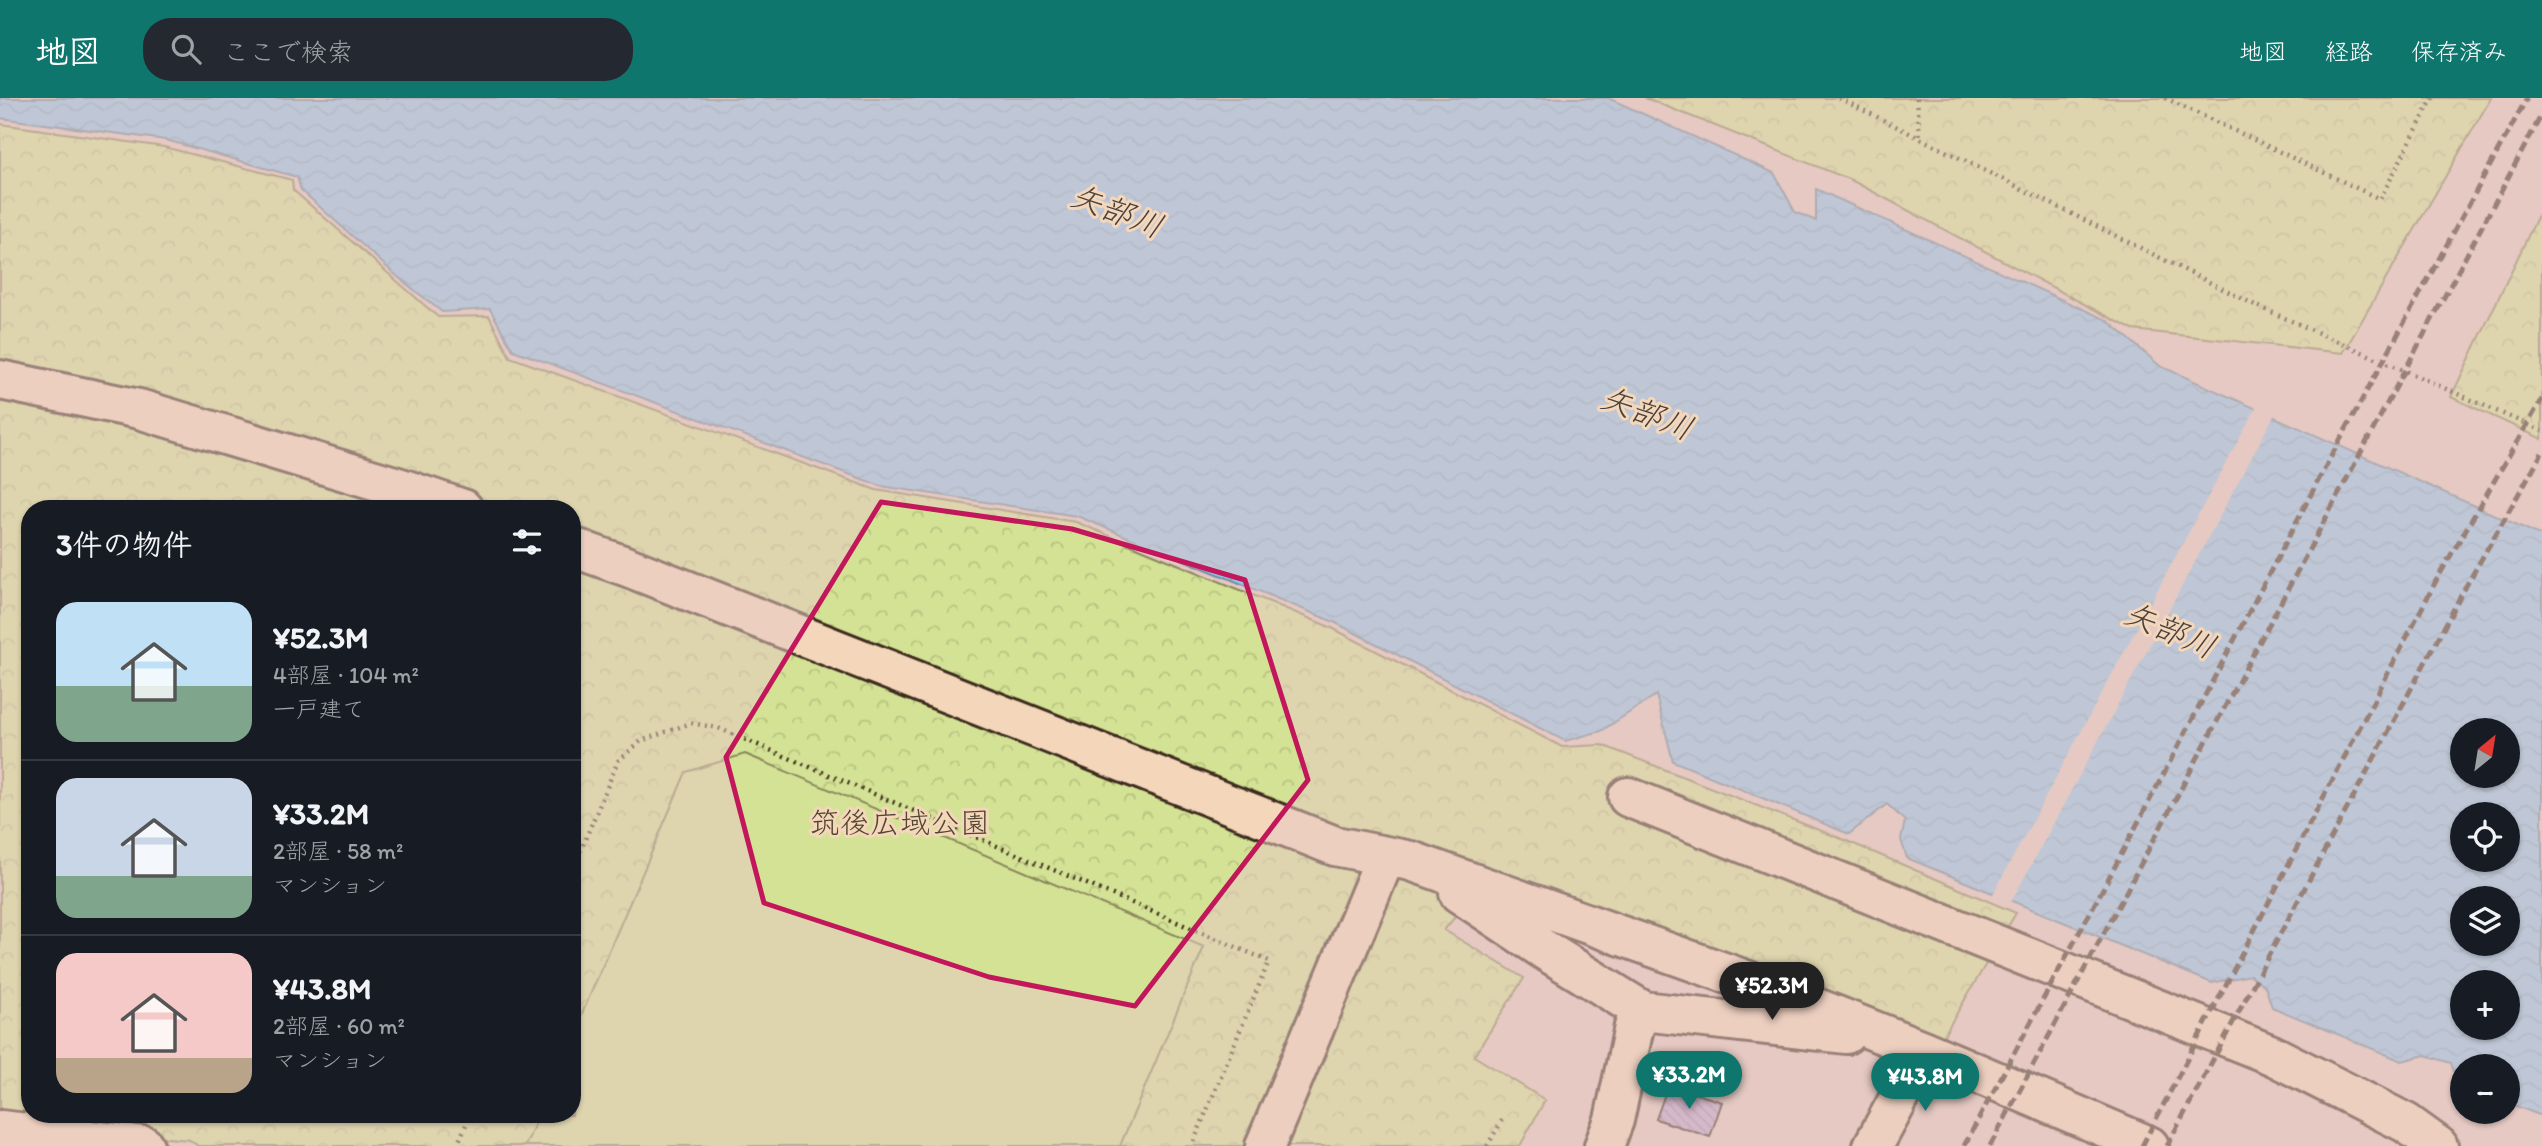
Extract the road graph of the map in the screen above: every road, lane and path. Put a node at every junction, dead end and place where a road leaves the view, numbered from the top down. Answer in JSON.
{"nodes":[{"id":1,"x":1839,"y":98,"type":"edge"},
{"id":2,"x":1917,"y":98,"type":"edge"},
{"id":3,"x":2165,"y":98,"type":"edge"},
{"id":4,"x":2433,"y":98,"type":"edge"},
{"id":5,"x":1920,"y":139,"type":"junction"},
{"id":6,"x":0,"y":380,"type":"edge"},
{"id":7,"x":2542,"y":431,"type":"edge"},
{"id":8,"x":436,"y":500,"type":"edge"},
{"id":9,"x":581,"y":550,"type":"edge"},
{"id":10,"x":1628,"y":797,"type":"dead end"},
{"id":11,"x":581,"y":849,"type":"edge"},
{"id":12,"x":1399,"y":858,"type":"junction"},
{"id":13,"x":1643,"y":1011,"type":"junction"},
{"id":14,"x":1911,"y":1045,"type":"junction"},
{"id":15,"x":1503,"y":1119,"type":"dead end"},
{"id":16,"x":467,"y":1123,"type":"edge"},
{"id":17,"x":0,"y":1130,"type":"edge"},
{"id":18,"x":144,"y":1146,"type":"edge"},
{"id":19,"x":457,"y":1146,"type":"edge"},
{"id":20,"x":1192,"y":1146,"type":"edge"},
{"id":21,"x":1265,"y":1146,"type":"edge"},
{"id":22,"x":1488,"y":1146,"type":"edge"},
{"id":23,"x":1604,"y":1146,"type":"edge"},
{"id":24,"x":1873,"y":1146,"type":"edge"},
{"id":25,"x":2149,"y":1146,"type":"edge"},
{"id":26,"x":2438,"y":1146,"type":"edge"}],
"edges":[{"from":1,"to":5,"type":"path"},
{"from":2,"to":5,"type":"path"},
{"from":3,"to":4,"type":"path"},
{"from":5,"to":7,"type":"path"},
{"from":6,"to":8,"type":"street"},
{"from":9,"to":12,"type":"street"},
{"from":10,"to":26,"type":"street"},
{"from":11,"to":20,"type":"path"},
{"from":12,"to":13,"type":"street"},
{"from":12,"to":14,"type":"street"},
{"from":12,"to":21,"type":"street"},
{"from":13,"to":14,"type":"street"},
{"from":13,"to":23,"type":"street"},
{"from":14,"to":24,"type":"street"},
{"from":14,"to":25,"type":"street"},
{"from":15,"to":22,"type":"path"},
{"from":16,"to":19,"type":"path"},
{"from":17,"to":18,"type":"street"}]}
